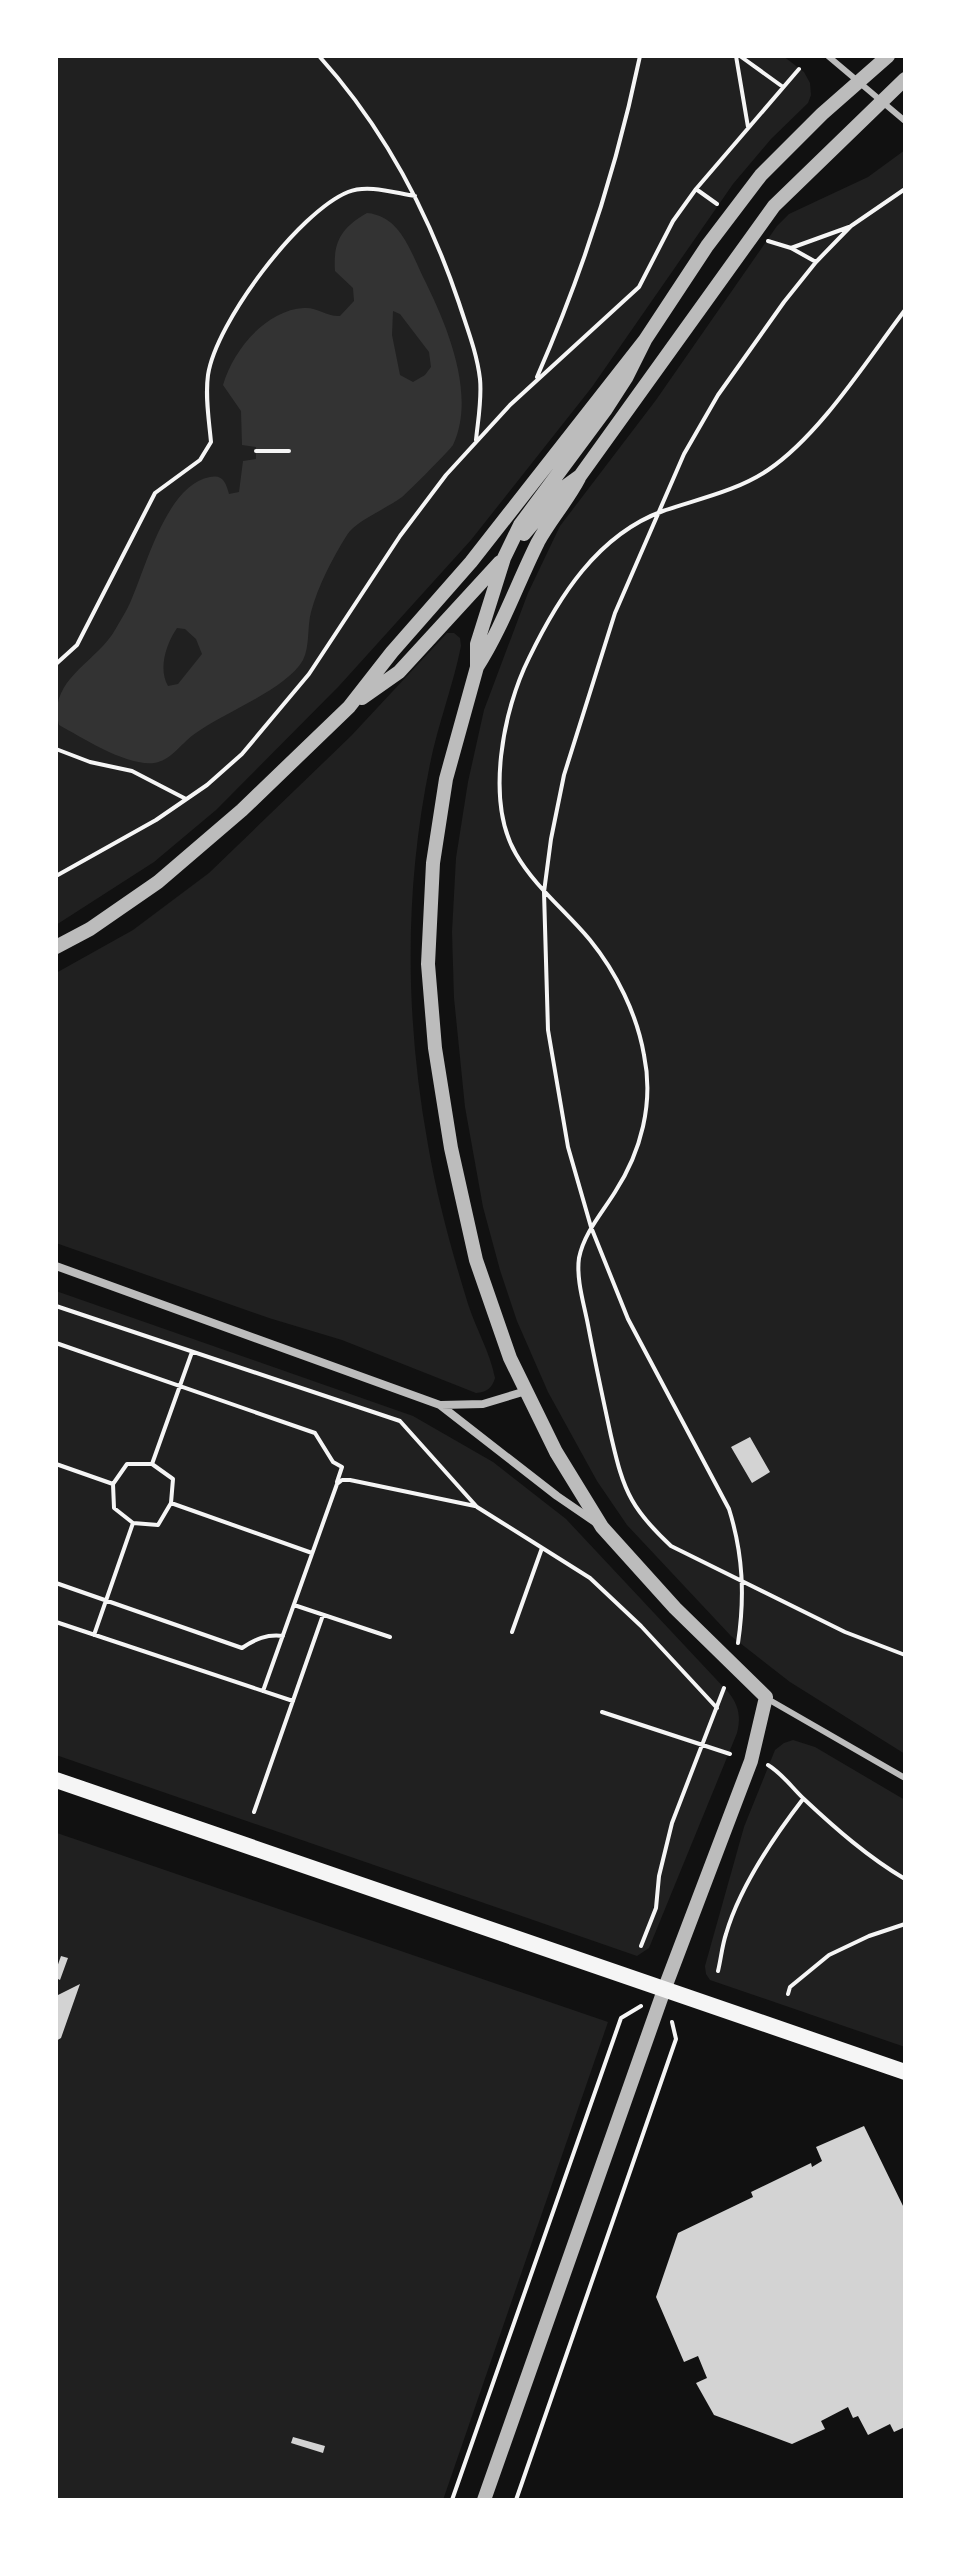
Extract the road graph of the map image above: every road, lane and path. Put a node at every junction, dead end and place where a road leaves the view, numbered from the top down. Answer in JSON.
{"nodes":[{"id":1,"x":319,"y":56,"type":"edge"},
{"id":2,"x":640,"y":56,"type":"edge"},
{"id":3,"x":738,"y":56,"type":"edge"},
{"id":4,"x":828,"y":56,"type":"edge"},
{"id":5,"x":888,"y":56,"type":"edge"},
{"id":6,"x":799,"y":69,"type":"dead end"},
{"id":7,"x":905,"y":79,"type":"edge"},
{"id":8,"x":859,"y":82,"type":"junction"},
{"id":9,"x":783,"y":87,"type":"junction"},
{"id":10,"x":882,"y":101,"type":"junction"},
{"id":11,"x":905,"y":121,"type":"edge"},
{"id":12,"x":748,"y":127,"type":"junction"},
{"id":13,"x":696,"y":189,"type":"junction"},
{"id":14,"x":905,"y":189,"type":"edge"},
{"id":15,"x":415,"y":196,"type":"junction"},
{"id":16,"x":718,"y":205,"type":"dead end"},
{"id":17,"x":851,"y":226,"type":"junction"},
{"id":18,"x":766,"y":240,"type":"dead end"},
{"id":19,"x":791,"y":248,"type":"junction"},
{"id":20,"x":816,"y":262,"type":"junction"},
{"id":21,"x":905,"y":310,"type":"edge"},
{"id":22,"x":645,"y":340,"type":"junction"},
{"id":23,"x":535,"y":381,"type":"junction"},
{"id":24,"x":476,"y":442,"type":"junction"},
{"id":25,"x":256,"y":451,"type":"dead end"},
{"id":26,"x":289,"y":451,"type":"dead end"},
{"id":27,"x":580,"y":476,"type":"junction"},
{"id":28,"x":658,"y":513,"type":"junction"},
{"id":29,"x":504,"y":558,"type":"junction"},
{"id":30,"x":56,"y":664,"type":"edge"},
{"id":31,"x":477,"y":667,"type":"junction"},
{"id":32,"x":349,"y":707,"type":"junction"},
{"id":33,"x":56,"y":749,"type":"edge"},
{"id":34,"x":186,"y":799,"type":"junction"},
{"id":35,"x":56,"y":876,"type":"edge"},
{"id":36,"x":544,"y":892,"type":"junction"},
{"id":37,"x":56,"y":947,"type":"edge"},
{"id":38,"x":591,"y":1227,"type":"junction"},
{"id":39,"x":56,"y":1266,"type":"edge"},
{"id":40,"x":56,"y":1306,"type":"edge"},
{"id":41,"x":56,"y":1343,"type":"edge"},
{"id":42,"x":192,"y":1352,"type":"junction"},
{"id":43,"x":180,"y":1386,"type":"junction"},
{"id":44,"x":526,"y":1391,"type":"junction"},
{"id":45,"x":440,"y":1405,"type":"junction"},
{"id":46,"x":56,"y":1464,"type":"edge"},
{"id":47,"x":152,"y":1464,"type":"junction"},
{"id":48,"x":113,"y":1484,"type":"junction"},
{"id":49,"x":337,"y":1484,"type":"junction"},
{"id":50,"x":171,"y":1503,"type":"junction"},
{"id":51,"x":477,"y":1507,"type":"junction"},
{"id":52,"x":133,"y":1523,"type":"junction"},
{"id":53,"x":602,"y":1527,"type":"junction"},
{"id":54,"x":542,"y":1547,"type":"junction"},
{"id":55,"x":312,"y":1553,"type":"junction"},
{"id":56,"x":56,"y":1583,"type":"edge"},
{"id":57,"x":743,"y":1584,"type":"junction"},
{"id":58,"x":106,"y":1601,"type":"junction"},
{"id":59,"x":294,"y":1605,"type":"junction"},
{"id":60,"x":323,"y":1615,"type":"junction"},
{"id":61,"x":56,"y":1622,"type":"edge"},
{"id":62,"x":512,"y":1632,"type":"dead end"},
{"id":63,"x":94,"y":1635,"type":"junction"},
{"id":64,"x":283,"y":1636,"type":"junction"},
{"id":65,"x":390,"y":1637,"type":"dead end"},
{"id":66,"x":738,"y":1643,"type":"dead end"},
{"id":67,"x":905,"y":1655,"type":"edge"},
{"id":68,"x":724,"y":1688,"type":"dead end"},
{"id":69,"x":263,"y":1691,"type":"junction"},
{"id":70,"x":766,"y":1697,"type":"junction"},
{"id":71,"x":293,"y":1701,"type":"junction"},
{"id":72,"x":717,"y":1708,"type":"junction"},
{"id":73,"x":602,"y":1712,"type":"dead end"},
{"id":74,"x":702,"y":1745,"type":"junction"},
{"id":75,"x":730,"y":1754,"type":"dead end"},
{"id":76,"x":768,"y":1765,"type":"dead end"},
{"id":77,"x":905,"y":1778,"type":"edge"},
{"id":78,"x":56,"y":1780,"type":"edge"},
{"id":79,"x":803,"y":1799,"type":"junction"},
{"id":80,"x":254,"y":1812,"type":"dead end"},
{"id":81,"x":905,"y":1879,"type":"edge"},
{"id":82,"x":905,"y":1924,"type":"edge"},
{"id":83,"x":641,"y":1946,"type":"dead end"},
{"id":84,"x":718,"y":1971,"type":"dead end"},
{"id":85,"x":664,"y":1990,"type":"junction"},
{"id":86,"x":788,"y":1994,"type":"dead end"},
{"id":87,"x":621,"y":2018,"type":"dead end"},
{"id":88,"x":676,"y":2039,"type":"dead end"},
{"id":89,"x":905,"y":2072,"type":"edge"},
{"id":90,"x":452,"y":2500,"type":"edge"},
{"id":91,"x":484,"y":2500,"type":"edge"},
{"id":92,"x":516,"y":2500,"type":"edge"}],
"edges":[{"from":1,"to":15,"type":"path"},
{"from":2,"to":23,"type":"path"},
{"from":3,"to":9,"type":"path"},
{"from":3,"to":12,"type":"path"},
{"from":4,"to":8,"type":"lane"},
{"from":5,"to":8,"type":"street"},
{"from":6,"to":9,"type":"path"},
{"from":7,"to":10,"type":"street"},
{"from":8,"to":10,"type":"lane"},
{"from":8,"to":22,"type":"street"},
{"from":9,"to":12,"type":"path"},
{"from":10,"to":11,"type":"lane"},
{"from":10,"to":27,"type":"street"},
{"from":12,"to":13,"type":"path"},
{"from":13,"to":16,"type":"path"},
{"from":13,"to":23,"type":"path"},
{"from":14,"to":17,"type":"path"},
{"from":15,"to":24,"type":"path"},
{"from":15,"to":30,"type":"path"},
{"from":17,"to":19,"type":"path"},
{"from":17,"to":20,"type":"path"},
{"from":18,"to":19,"type":"path"},
{"from":19,"to":20,"type":"path"},
{"from":20,"to":28,"type":"path"},
{"from":21,"to":28,"type":"path"},
{"from":22,"to":29,"type":"street"},
{"from":22,"to":32,"type":"street"},
{"from":23,"to":24,"type":"path"},
{"from":24,"to":34,"type":"path"},
{"from":25,"to":26,"type":"path"},
{"from":27,"to":29,"type":"street"},
{"from":27,"to":31,"type":"street"},
{"from":28,"to":36,"type":"path"},
{"from":28,"to":36,"type":"path"},
{"from":29,"to":31,"type":"street"},
{"from":29,"to":32,"type":"street"},
{"from":31,"to":44,"type":"street"},
{"from":32,"to":37,"type":"street"},
{"from":33,"to":34,"type":"path"},
{"from":34,"to":35,"type":"path"},
{"from":36,"to":38,"type":"path"},
{"from":36,"to":38,"type":"path"},
{"from":38,"to":57,"type":"path"},
{"from":38,"to":57,"type":"path"},
{"from":39,"to":45,"type":"street"},
{"from":40,"to":42,"type":"path"},
{"from":41,"to":43,"type":"path"},
{"from":42,"to":43,"type":"path"},
{"from":42,"to":51,"type":"path"},
{"from":43,"to":47,"type":"path"},
{"from":43,"to":49,"type":"path"},
{"from":44,"to":45,"type":"street"},
{"from":44,"to":53,"type":"street"},
{"from":45,"to":53,"type":"street"},
{"from":46,"to":48,"type":"path"},
{"from":47,"to":48,"type":"path"},
{"from":47,"to":50,"type":"path"},
{"from":48,"to":52,"type":"path"},
{"from":49,"to":51,"type":"path"},
{"from":49,"to":55,"type":"path"},
{"from":50,"to":52,"type":"path"},
{"from":50,"to":55,"type":"path"},
{"from":51,"to":54,"type":"path"},
{"from":52,"to":58,"type":"path"},
{"from":53,"to":70,"type":"street"},
{"from":54,"to":62,"type":"path"},
{"from":54,"to":72,"type":"path"},
{"from":55,"to":59,"type":"path"},
{"from":56,"to":58,"type":"path"},
{"from":57,"to":66,"type":"path"},
{"from":57,"to":67,"type":"path"},
{"from":58,"to":63,"type":"path"},
{"from":58,"to":64,"type":"path"},
{"from":59,"to":60,"type":"path"},
{"from":59,"to":64,"type":"path"},
{"from":60,"to":65,"type":"path"},
{"from":60,"to":71,"type":"path"},
{"from":61,"to":63,"type":"path"},
{"from":63,"to":69,"type":"path"},
{"from":64,"to":69,"type":"path"},
{"from":68,"to":72,"type":"path"},
{"from":69,"to":71,"type":"path"},
{"from":70,"to":77,"type":"lane"},
{"from":70,"to":85,"type":"street"},
{"from":71,"to":80,"type":"path"},
{"from":72,"to":74,"type":"path"},
{"from":73,"to":74,"type":"path"},
{"from":74,"to":75,"type":"path"},
{"from":74,"to":83,"type":"path"},
{"from":76,"to":79,"type":"path"},
{"from":78,"to":85,"type":"main road"},
{"from":79,"to":81,"type":"path"},
{"from":79,"to":84,"type":"path"},
{"from":82,"to":86,"type":"path"},
{"from":85,"to":89,"type":"main road"},
{"from":85,"to":91,"type":"street"},
{"from":87,"to":90,"type":"path"},
{"from":88,"to":92,"type":"path"}]}
